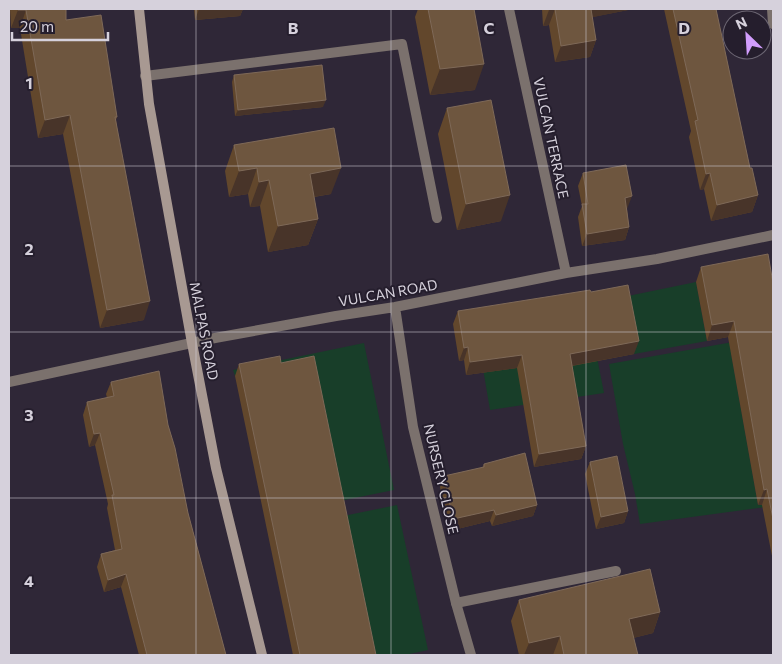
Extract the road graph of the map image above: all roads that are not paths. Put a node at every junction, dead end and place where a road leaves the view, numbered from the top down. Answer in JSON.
{"nodes":[{"id":1,"x":139,"y":9,"type":"edge"},
{"id":2,"x":509,"y":9,"type":"edge"},
{"id":3,"x":772,"y":9,"type":"edge"},
{"id":4,"x":773,"y":24,"type":"edge"},
{"id":5,"x":145,"y":76,"type":"junction"},
{"id":6,"x":437,"y":218,"type":"dead end"},
{"id":7,"x":773,"y":236,"type":"edge"},
{"id":8,"x":566,"y":273,"type":"junction"},
{"id":9,"x":395,"y":307,"type":"junction"},
{"id":10,"x":192,"y":343,"type":"junction"},
{"id":11,"x":9,"y":382,"type":"edge"},
{"id":12,"x":616,"y":571,"type":"dead end"},
{"id":13,"x":456,"y":603,"type":"junction"},
{"id":14,"x":262,"y":655,"type":"edge"},
{"id":15,"x":472,"y":655,"type":"edge"}],
"edges":[{"from":1,"to":5,"type":"main road","name":"MALPAS ROAD"},
{"from":2,"to":8,"type":"street","name":"VULCAN TERRACE"},
{"from":3,"to":4,"type":"street"},
{"from":5,"to":6,"type":"street"},
{"from":5,"to":10,"type":"main road","name":"MALPAS ROAD"},
{"from":7,"to":8,"type":"street","name":"VULCAN ROAD"},
{"from":8,"to":9,"type":"street","name":"VULCAN ROAD"},
{"from":9,"to":10,"type":"street","name":"VULCAN ROAD"},
{"from":9,"to":13,"type":"street","name":"NURSERY CLOSE"},
{"from":10,"to":11,"type":"street","name":"VULCAN ROAD"},
{"from":10,"to":14,"type":"main road","name":"MALPAS ROAD"},
{"from":12,"to":13,"type":"street"},
{"from":13,"to":15,"type":"street","name":"NURSERY CLOSE"}]}
